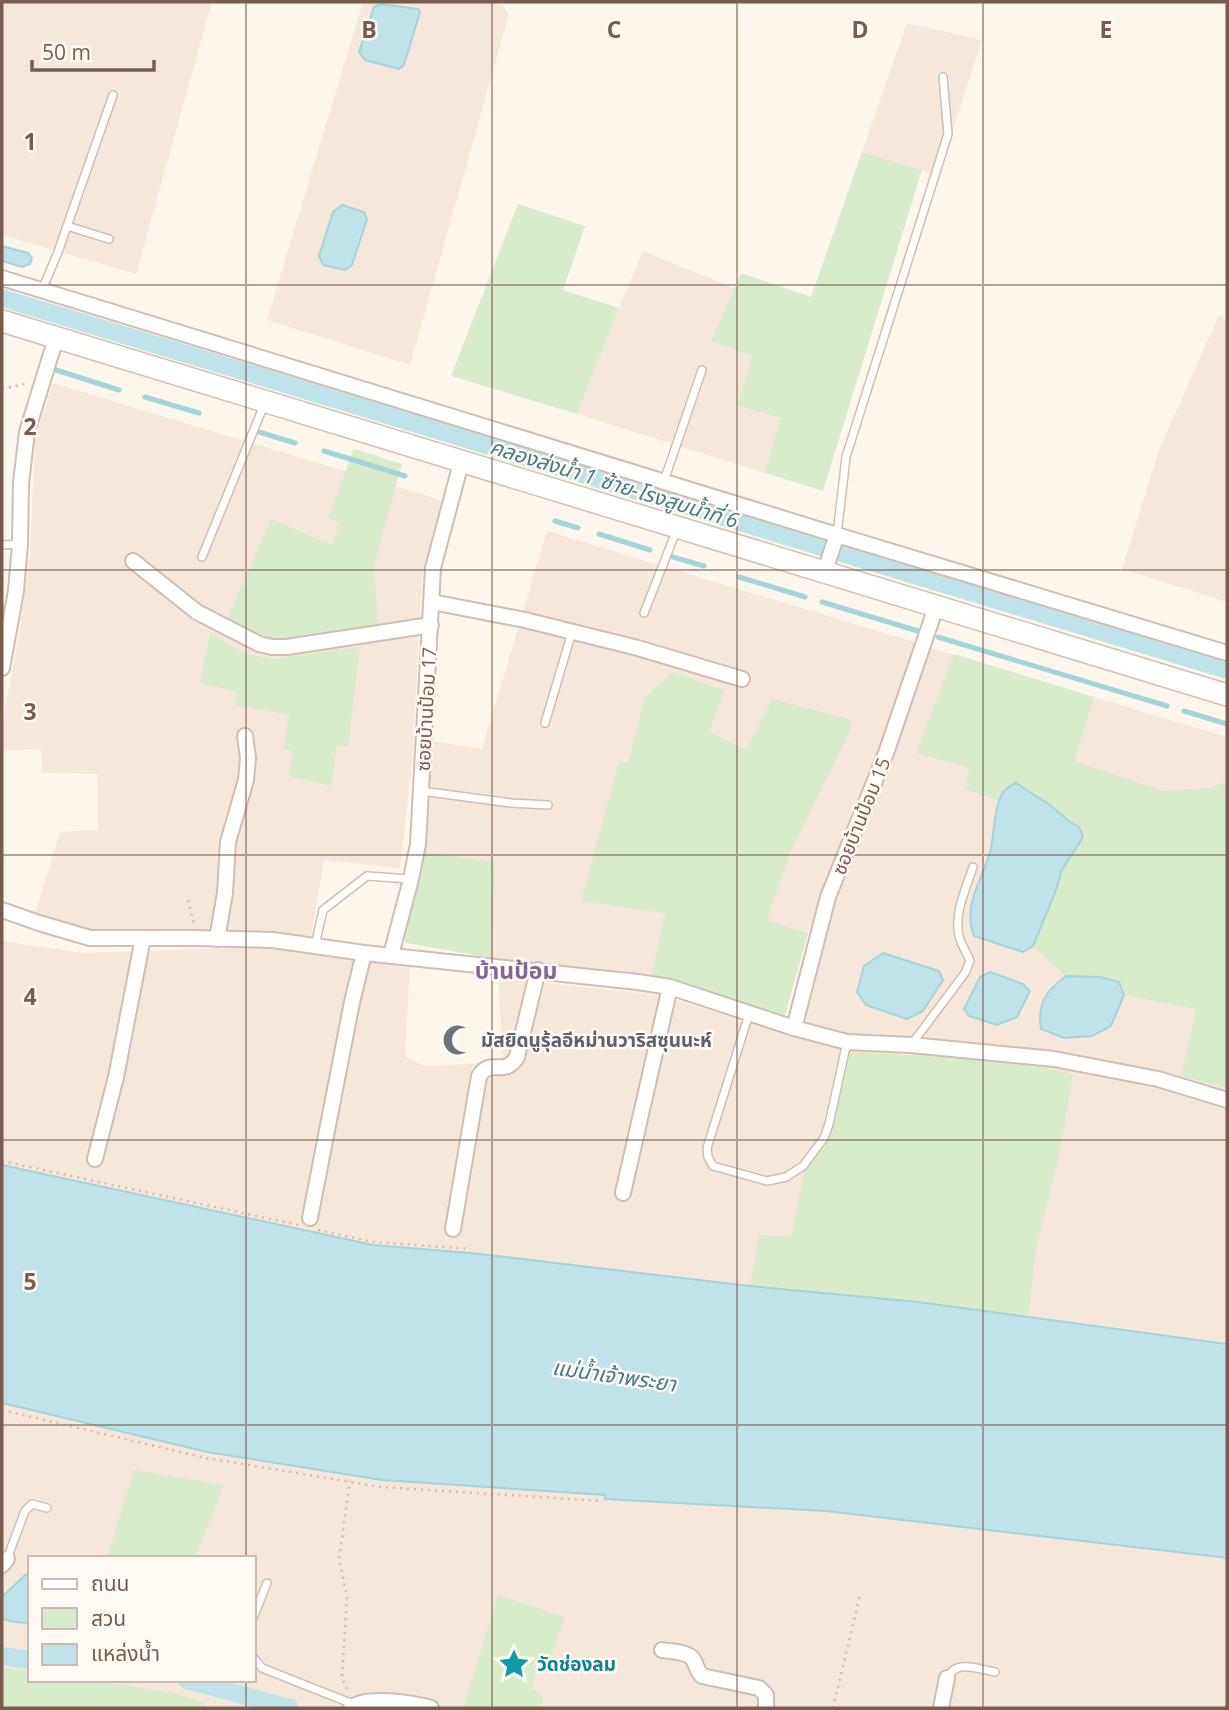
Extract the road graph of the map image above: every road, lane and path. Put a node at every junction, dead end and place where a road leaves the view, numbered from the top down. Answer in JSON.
{"nodes":[{"id":1,"x":943,"y":77,"type":"dead end"},
{"id":2,"x":113,"y":95,"type":"dead end"},
{"id":3,"x":67,"y":226,"type":"junction"},
{"id":4,"x":109,"y":239,"type":"dead end"},
{"id":5,"x":2,"y":278,"type":"edge"},
{"id":6,"x":42,"y":290,"type":"junction"},
{"id":7,"x":2,"y":321,"type":"edge"},
{"id":8,"x":56,"y":338,"type":"junction"},
{"id":9,"x":702,"y":370,"type":"dead end"},
{"id":10,"x":42,"y":380,"type":"junction"},
{"id":11,"x":2,"y":389,"type":"edge"},
{"id":12,"x":266,"y":401,"type":"junction"},
{"id":13,"x":461,"y":463,"type":"junction"},
{"id":14,"x":664,"y":481,"type":"junction"},
{"id":15,"x":677,"y":528,"type":"junction"},
{"id":16,"x":835,"y":540,"type":"junction"},
{"id":17,"x":20,"y":544,"type":"junction"},
{"id":18,"x":2,"y":545,"type":"edge"},
{"id":19,"x":202,"y":557,"type":"dead end"},
{"id":20,"x":133,"y":561,"type":"dead end"},
{"id":21,"x":827,"y":568,"type":"junction"},
{"id":22,"x":432,"y":603,"type":"junction"},
{"id":23,"x":936,"y":607,"type":"junction"},
{"id":24,"x":644,"y":613,"type":"dead end"},
{"id":25,"x":431,"y":625,"type":"junction"},
{"id":26,"x":572,"y":632,"type":"junction"},
{"id":27,"x":1227,"y":653,"type":"edge"},
{"id":28,"x":2,"y":668,"type":"edge"},
{"id":29,"x":742,"y":679,"type":"dead end"},
{"id":30,"x":1227,"y":695,"type":"edge"},
{"id":31,"x":545,"y":723,"type":"dead end"},
{"id":32,"x":245,"y":736,"type":"dead end"},
{"id":33,"x":421,"y":792,"type":"junction"},
{"id":34,"x":548,"y":805,"type":"dead end"},
{"id":35,"x":973,"y":867,"type":"dead end"},
{"id":36,"x":411,"y":879,"type":"junction"},
{"id":37,"x":188,"y":900,"type":"dead end"},
{"id":38,"x":2,"y":910,"type":"edge"},
{"id":39,"x":197,"y":937,"type":"junction"},
{"id":40,"x":142,"y":938,"type":"junction"},
{"id":41,"x":217,"y":939,"type":"junction"},
{"id":42,"x":315,"y":946,"type":"junction"},
{"id":43,"x":364,"y":953,"type":"junction"},
{"id":44,"x":391,"y":955,"type":"junction"},
{"id":45,"x":538,"y":970,"type":"junction"},
{"id":46,"x":670,"y":987,"type":"junction"},
{"id":47,"x":750,"y":1013,"type":"junction"},
{"id":48,"x":794,"y":1028,"type":"junction"},
{"id":49,"x":847,"y":1042,"type":"junction"},
{"id":50,"x":911,"y":1045,"type":"junction"},
{"id":51,"x":1227,"y":1100,"type":"edge"},
{"id":52,"x":95,"y":1159,"type":"dead end"},
{"id":53,"x":2,"y":1161,"type":"edge"},
{"id":54,"x":624,"y":1193,"type":"dead end"},
{"id":55,"x":310,"y":1218,"type":"dead end"},
{"id":56,"x":453,"y":1230,"type":"dead end"},
{"id":57,"x":471,"y":1249,"type":"dead end"},
{"id":58,"x":2,"y":1410,"type":"edge"},
{"id":59,"x":350,"y":1481,"type":"junction"},
{"id":60,"x":602,"y":1501,"type":"dead end"},
{"id":61,"x":47,"y":1508,"type":"dead end"},
{"id":62,"x":4,"y":1562,"type":"edge"},
{"id":63,"x":267,"y":1583,"type":"dead end"},
{"id":64,"x":860,"y":1595,"type":"dead end"},
{"id":65,"x":256,"y":1611,"type":"edge"},
{"id":66,"x":662,"y":1650,"type":"dead end"},
{"id":67,"x":256,"y":1660,"type":"edge"},
{"id":68,"x":995,"y":1672,"type":"dead end"},
{"id":69,"x":947,"y":1678,"type":"joint"},
{"id":70,"x":353,"y":1706,"type":"edge"},
{"id":71,"x":431,"y":1708,"type":"edge"},
{"id":72,"x":766,"y":1708,"type":"edge"},
{"id":73,"x":833,"y":1708,"type":"edge"},
{"id":74,"x":941,"y":1708,"type":"edge"}],
"edges":[{"from":1,"to":16,"type":"lane"},
{"from":2,"to":3,"type":"lane"},
{"from":3,"to":4,"type":"lane"},
{"from":3,"to":6,"type":"lane"},
{"from":5,"to":6,"type":"street"},
{"from":6,"to":14,"type":"street"},
{"from":7,"to":8,"type":"main road"},
{"from":8,"to":10,"type":"street"},
{"from":8,"to":12,"type":"main road"},
{"from":9,"to":14,"type":"lane"},
{"from":10,"to":11,"type":"path"},
{"from":10,"to":17,"type":"street"},
{"from":12,"to":13,"type":"main road"},
{"from":12,"to":19,"type":"lane"},
{"from":13,"to":15,"type":"main road"},
{"from":13,"to":22,"type":"street","name":"ซอยบ้านป้อม 17"},
{"from":14,"to":16,"type":"street"},
{"from":15,"to":21,"type":"main road"},
{"from":15,"to":24,"type":"lane"},
{"from":16,"to":21,"type":"street"},
{"from":16,"to":27,"type":"street"},
{"from":17,"to":18,"type":"lane"},
{"from":17,"to":28,"type":"street"},
{"from":20,"to":25,"type":"street"},
{"from":21,"to":23,"type":"main road"},
{"from":22,"to":25,"type":"street","name":"ซอยบ้านป้อม 17"},
{"from":22,"to":26,"type":"street"},
{"from":23,"to":30,"type":"main road"},
{"from":23,"to":48,"type":"street","name":"ซอยบ้านป้อม 15"},
{"from":25,"to":33,"type":"street","name":"ซอยบ้านป้อม 17"},
{"from":26,"to":29,"type":"street"},
{"from":26,"to":31,"type":"lane"},
{"from":32,"to":41,"type":"street"},
{"from":33,"to":34,"type":"lane"},
{"from":33,"to":36,"type":"street","name":"ซอยบ้านป้อม 17"},
{"from":35,"to":50,"type":"lane"},
{"from":36,"to":42,"type":"lane"},
{"from":36,"to":44,"type":"street","name":"ซอยบ้านป้อม 17"},
{"from":37,"to":39,"type":"path"},
{"from":38,"to":40,"type":"street"},
{"from":39,"to":40,"type":"street"},
{"from":39,"to":41,"type":"street"},
{"from":40,"to":52,"type":"street"},
{"from":41,"to":42,"type":"street"},
{"from":42,"to":43,"type":"street"},
{"from":43,"to":44,"type":"street"},
{"from":43,"to":55,"type":"street"},
{"from":44,"to":45,"type":"street"},
{"from":45,"to":46,"type":"street"},
{"from":45,"to":56,"type":"street"},
{"from":46,"to":47,"type":"street"},
{"from":46,"to":54,"type":"street"},
{"from":47,"to":48,"type":"street"},
{"from":47,"to":49,"type":"lane"},
{"from":48,"to":49,"type":"street"},
{"from":49,"to":50,"type":"street"},
{"from":50,"to":51,"type":"street"},
{"from":53,"to":57,"type":"path"},
{"from":58,"to":59,"type":"path"},
{"from":59,"to":60,"type":"path"},
{"from":59,"to":70,"type":"path"},
{"from":61,"to":62,"type":"lane"},
{"from":63,"to":65,"type":"lane"},
{"from":64,"to":73,"type":"path"},
{"from":66,"to":72,"type":"street"},
{"from":67,"to":70,"type":"lane"},
{"from":68,"to":69,"type":"lane"},
{"from":69,"to":74,"type":"street"},
{"from":70,"to":71,"type":"street"}]}
